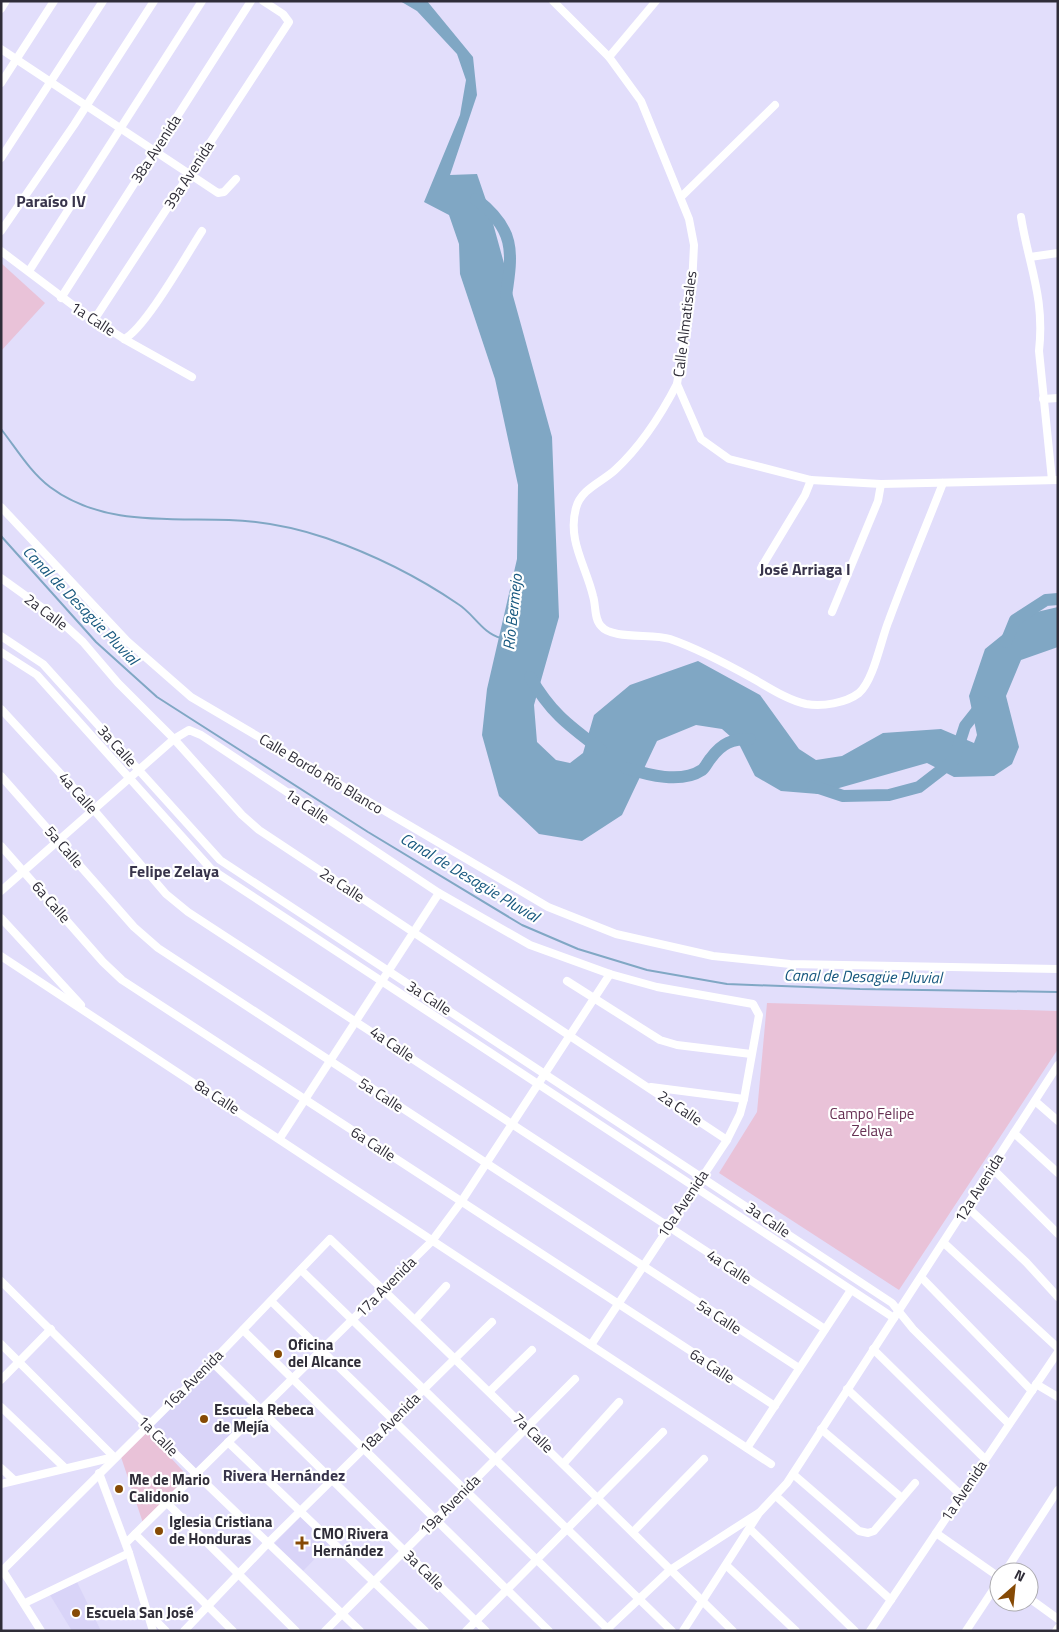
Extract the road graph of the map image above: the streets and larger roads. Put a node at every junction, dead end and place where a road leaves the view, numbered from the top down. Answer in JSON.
{"nodes":[{"id":1,"x":6,"y":1,"type":"edge"},
{"id":2,"x":54,"y":1,"type":"edge"},
{"id":3,"x":103,"y":1,"type":"edge"},
{"id":4,"x":154,"y":1,"type":"edge"},
{"id":5,"x":202,"y":1,"type":"edge"},
{"id":6,"x":251,"y":1,"type":"edge"},
{"id":7,"x":263,"y":1,"type":"edge"},
{"id":8,"x":553,"y":1,"type":"edge"},
{"id":9,"x":656,"y":1,"type":"edge"},
{"id":10,"x":1,"y":9,"type":"edge"},
{"id":11,"x":1,"y":49,"type":"edge"},
{"id":12,"x":609,"y":57,"type":"junction"},
{"id":13,"x":17,"y":59,"type":"junction"},
{"id":14,"x":52,"y":81,"type":"junction"},
{"id":15,"x":1,"y":83,"type":"edge"},
{"id":16,"x":776,"y":104,"type":"dead end"},
{"id":17,"x":87,"y":105,"type":"junction"},
{"id":18,"x":121,"y":128,"type":"junction"},
{"id":19,"x":155,"y":150,"type":"junction"},
{"id":20,"x":1,"y":158,"type":"edge"},
{"id":21,"x":190,"y":172,"type":"junction"},
{"id":22,"x":236,"y":178,"type":"dead end"},
{"id":23,"x":681,"y":197,"type":"junction"},
{"id":24,"x":1020,"y":217,"type":"dead end"},
{"id":25,"x":1,"y":231,"type":"edge"},
{"id":26,"x":202,"y":231,"type":"dead end"},
{"id":27,"x":1,"y":251,"type":"edge"},
{"id":28,"x":1058,"y":253,"type":"edge"},
{"id":29,"x":1030,"y":257,"type":"junction"},
{"id":30,"x":29,"y":271,"type":"junction"},
{"id":31,"x":61,"y":298,"type":"junction"},
{"id":32,"x":94,"y":320,"type":"junction"},
{"id":33,"x":124,"y":339,"type":"junction"},
{"id":34,"x":192,"y":377,"type":"dead end"},
{"id":35,"x":677,"y":384,"type":"junction"},
{"id":36,"x":1058,"y":398,"type":"edge"},
{"id":37,"x":1043,"y":399,"type":"junction"},
{"id":38,"x":1054,"y":449,"type":"edge"},
{"id":39,"x":811,"y":480,"type":"junction"},
{"id":40,"x":1055,"y":480,"type":"edge"},
{"id":41,"x":942,"y":483,"type":"junction"},
{"id":42,"x":881,"y":484,"type":"junction"},
{"id":43,"x":1,"y":507,"type":"edge"},
{"id":44,"x":761,"y":568,"type":"dead end"},
{"id":45,"x":1,"y":578,"type":"edge"},
{"id":46,"x":832,"y":612,"type":"dead end"},
{"id":47,"x":1,"y":636,"type":"edge"},
{"id":48,"x":1,"y":652,"type":"edge"},
{"id":49,"x":1,"y":709,"type":"edge"},
{"id":50,"x":174,"y":739,"type":"junction"},
{"id":51,"x":140,"y":771,"type":"junction"},
{"id":52,"x":1,"y":776,"type":"edge"},
{"id":53,"x":130,"y":779,"type":"junction"},
{"id":54,"x":94,"y":810,"type":"junction"},
{"id":55,"x":58,"y":840,"type":"junction"},
{"id":56,"x":1,"y":846,"type":"edge"},
{"id":57,"x":24,"y":871,"type":"junction"},
{"id":58,"x":1,"y":891,"type":"edge"},
{"id":59,"x":439,"y":893,"type":"junction"},
{"id":60,"x":1,"y":918,"type":"edge"},
{"id":61,"x":413,"y":931,"type":"junction"},
{"id":62,"x":1,"y":956,"type":"edge"},
{"id":63,"x":1058,"y":969,"type":"edge"},
{"id":64,"x":388,"y":971,"type":"junction"},
{"id":65,"x":610,"y":974,"type":"junction"},
{"id":66,"x":567,"y":981,"type":"dead end"},
{"id":67,"x":382,"y":982,"type":"junction"},
{"id":68,"x":594,"y":998,"type":"junction"},
{"id":69,"x":90,"y":1014,"type":"junction"},
{"id":70,"x":356,"y":1020,"type":"junction"},
{"id":71,"x":570,"y":1035,"type":"junction"},
{"id":72,"x":750,"y":1054,"type":"junction"},
{"id":73,"x":330,"y":1061,"type":"junction"},
{"id":74,"x":1058,"y":1065,"type":"edge"},
{"id":75,"x":545,"y":1074,"type":"junction"},
{"id":76,"x":538,"y":1085,"type":"junction"},
{"id":77,"x":649,"y":1087,"type":"junction"},
{"id":78,"x":304,"y":1099,"type":"junction"},
{"id":79,"x":744,"y":1099,"type":"junction"},
{"id":80,"x":1035,"y":1101,"type":"junction"},
{"id":81,"x":1058,"y":1121,"type":"edge"},
{"id":82,"x":512,"y":1125,"type":"junction"},
{"id":83,"x":1014,"y":1133,"type":"junction"},
{"id":84,"x":280,"y":1138,"type":"junction"},
{"id":85,"x":727,"y":1140,"type":"junction"},
{"id":86,"x":486,"y":1164,"type":"junction"},
{"id":87,"x":992,"y":1168,"type":"junction"},
{"id":88,"x":1058,"y":1173,"type":"edge"},
{"id":89,"x":702,"y":1176,"type":"junction"},
{"id":90,"x":695,"y":1187,"type":"junction"},
{"id":91,"x":461,"y":1202,"type":"junction"},
{"id":92,"x":967,"y":1207,"type":"junction"},
{"id":93,"x":668,"y":1227,"type":"junction"},
{"id":94,"x":1058,"y":1234,"type":"edge"},
{"id":95,"x":330,"y":1239,"type":"joint"},
{"id":96,"x":432,"y":1241,"type":"junction"},
{"id":97,"x":944,"y":1243,"type":"junction"},
{"id":98,"x":642,"y":1266,"type":"junction"},
{"id":99,"x":301,"y":1270,"type":"junction"},
{"id":100,"x":921,"y":1277,"type":"junction"},
{"id":101,"x":1,"y":1281,"type":"edge"},
{"id":102,"x":446,"y":1286,"type":"dead end"},
{"id":103,"x":383,"y":1289,"type":"junction"},
{"id":104,"x":851,"y":1290,"type":"junction"},
{"id":105,"x":1058,"y":1297,"type":"edge"},
{"id":106,"x":271,"y":1301,"type":"junction"},
{"id":107,"x":617,"y":1304,"type":"junction"},
{"id":108,"x":899,"y":1312,"type":"junction"},
{"id":109,"x":894,"y":1318,"type":"junction"},
{"id":110,"x":352,"y":1320,"type":"junction"},
{"id":111,"x":415,"y":1320,"type":"junction"},
{"id":112,"x":492,"y":1322,"type":"dead end"},
{"id":113,"x":51,"y":1329,"type":"junction"},
{"id":114,"x":825,"y":1329,"type":"junction"},
{"id":115,"x":242,"y":1330,"type":"junction"},
{"id":116,"x":1,"y":1344,"type":"edge"},
{"id":117,"x":591,"y":1345,"type":"junction"},
{"id":118,"x":1058,"y":1348,"type":"edge"},
{"id":119,"x":874,"y":1349,"type":"junction"},
{"id":120,"x":321,"y":1350,"type":"junction"},
{"id":121,"x":532,"y":1350,"type":"dead end"},
{"id":122,"x":1058,"y":1352,"type":"edge"},
{"id":123,"x":456,"y":1359,"type":"junction"},
{"id":124,"x":20,"y":1362,"type":"junction"},
{"id":125,"x":212,"y":1362,"type":"junction"},
{"id":126,"x":799,"y":1368,"type":"junction"},
{"id":127,"x":292,"y":1379,"type":"junction"},
{"id":128,"x":575,"y":1379,"type":"dead end"},
{"id":129,"x":1,"y":1380,"type":"edge"},
{"id":130,"x":1034,"y":1387,"type":"junction"},
{"id":131,"x":847,"y":1389,"type":"junction"},
{"id":132,"x":424,"y":1390,"type":"junction"},
{"id":133,"x":490,"y":1391,"type":"junction"},
{"id":134,"x":1058,"y":1397,"type":"edge"},
{"id":135,"x":619,"y":1402,"type":"dead end"},
{"id":136,"x":1,"y":1406,"type":"edge"},
{"id":137,"x":775,"y":1406,"type":"junction"},
{"id":138,"x":261,"y":1410,"type":"junction"},
{"id":139,"x":393,"y":1420,"type":"junction"},
{"id":140,"x":1009,"y":1424,"type":"junction"},
{"id":141,"x":147,"y":1426,"type":"junction"},
{"id":142,"x":526,"y":1427,"type":"junction"},
{"id":143,"x":821,"y":1429,"type":"junction"},
{"id":144,"x":663,"y":1432,"type":"dead end"},
{"id":145,"x":228,"y":1442,"type":"junction"},
{"id":146,"x":747,"y":1448,"type":"junction"},
{"id":147,"x":364,"y":1449,"type":"junction"},
{"id":148,"x":114,"y":1458,"type":"junction"},
{"id":149,"x":496,"y":1458,"type":"junction"},
{"id":150,"x":704,"y":1459,"type":"dead end"},
{"id":151,"x":985,"y":1459,"type":"junction"},
{"id":152,"x":564,"y":1463,"type":"junction"},
{"id":153,"x":771,"y":1464,"type":"dead end"},
{"id":154,"x":1,"y":1468,"type":"edge"},
{"id":155,"x":65,"y":1468,"type":"junction"},
{"id":156,"x":99,"y":1473,"type":"junction"},
{"id":157,"x":196,"y":1474,"type":"junction"},
{"id":158,"x":794,"y":1474,"type":"junction"},
{"id":159,"x":14,"y":1480,"type":"junction"},
{"id":160,"x":332,"y":1481,"type":"junction"},
{"id":161,"x":915,"y":1482,"type":"dead end"},
{"id":162,"x":1,"y":1484,"type":"edge"},
{"id":163,"x":465,"y":1490,"type":"junction"},
{"id":164,"x":1058,"y":1490,"type":"edge"},
{"id":165,"x":961,"y":1495,"type":"junction"},
{"id":166,"x":776,"y":1496,"type":"junction"},
{"id":167,"x":598,"y":1497,"type":"junction"},
{"id":168,"x":902,"y":1498,"type":"junction"},
{"id":169,"x":167,"y":1503,"type":"junction"},
{"id":170,"x":301,"y":1511,"type":"junction"},
{"id":171,"x":760,"y":1512,"type":"junction"},
{"id":172,"x":435,"y":1519,"type":"junction"},
{"id":173,"x":568,"y":1528,"type":"junction"},
{"id":174,"x":750,"y":1529,"type":"junction"},
{"id":175,"x":633,"y":1532,"type":"junction"},
{"id":176,"x":936,"y":1532,"type":"junction"},
{"id":177,"x":135,"y":1534,"type":"junction"},
{"id":178,"x":126,"y":1544,"type":"junction"},
{"id":179,"x":268,"y":1544,"type":"junction"},
{"id":180,"x":404,"y":1550,"type":"junction"},
{"id":181,"x":129,"y":1553,"type":"junction"},
{"id":182,"x":537,"y":1559,"type":"junction"},
{"id":183,"x":1011,"y":1562,"type":"edge"},
{"id":184,"x":726,"y":1565,"type":"junction"},
{"id":185,"x":670,"y":1570,"type":"junction"},
{"id":186,"x":989,"y":1570,"type":"edge"},
{"id":187,"x":2,"y":1571,"type":"edge"},
{"id":188,"x":238,"y":1574,"type":"junction"},
{"id":189,"x":374,"y":1581,"type":"junction"},
{"id":190,"x":507,"y":1589,"type":"junction"},
{"id":191,"x":989,"y":1596,"type":"edge"},
{"id":192,"x":639,"y":1598,"type":"junction"},
{"id":193,"x":891,"y":1600,"type":"junction"},
{"id":194,"x":703,"y":1601,"type":"junction"},
{"id":195,"x":25,"y":1604,"type":"junction"},
{"id":196,"x":1039,"y":1605,"type":"edge"},
{"id":197,"x":208,"y":1606,"type":"junction"},
{"id":198,"x":147,"y":1612,"type":"junction"},
{"id":199,"x":342,"y":1613,"type":"junction"},
{"id":200,"x":1058,"y":1619,"type":"edge"},
{"id":201,"x":476,"y":1621,"type":"junction"},
{"id":202,"x":608,"y":1630,"type":"edge"},
{"id":203,"x":41,"y":1631,"type":"edge"},
{"id":204,"x":153,"y":1631,"type":"edge"},
{"id":205,"x":166,"y":1631,"type":"edge"},
{"id":206,"x":184,"y":1631,"type":"edge"},
{"id":207,"x":233,"y":1631,"type":"edge"},
{"id":208,"x":296,"y":1631,"type":"edge"},
{"id":209,"x":325,"y":1631,"type":"edge"},
{"id":210,"x":360,"y":1631,"type":"edge"},
{"id":211,"x":425,"y":1631,"type":"edge"},
{"id":212,"x":466,"y":1631,"type":"edge"},
{"id":213,"x":486,"y":1631,"type":"edge"},
{"id":214,"x":549,"y":1631,"type":"edge"},
{"id":215,"x":672,"y":1631,"type":"edge"},
{"id":216,"x":683,"y":1631,"type":"edge"},
{"id":217,"x":734,"y":1631,"type":"edge"},
{"id":218,"x":796,"y":1631,"type":"edge"},
{"id":219,"x":855,"y":1631,"type":"edge"},
{"id":220,"x":870,"y":1631,"type":"edge"},
{"id":221,"x":966,"y":1631,"type":"edge"}],
"edges":[{"from":1,"to":10,"type":"street"},
{"from":2,"to":13,"type":"street"},
{"from":3,"to":14,"type":"street"},
{"from":4,"to":17,"type":"street"},
{"from":5,"to":18,"type":"street"},
{"from":6,"to":19,"type":"street","name":"38a Avenida"},
{"from":7,"to":21,"type":"street","name":"39a Avenida"},
{"from":8,"to":12,"type":"street","name":"Calle Almatisales"},
{"from":9,"to":12,"type":"street"},
{"from":11,"to":13,"type":"street"},
{"from":12,"to":23,"type":"street","name":"Calle Almatisales"},
{"from":13,"to":14,"type":"street"},
{"from":13,"to":15,"type":"street"},
{"from":14,"to":17,"type":"street"},
{"from":14,"to":20,"type":"street"},
{"from":16,"to":23,"type":"street"},
{"from":17,"to":18,"type":"street"},
{"from":17,"to":25,"type":"street"},
{"from":18,"to":19,"type":"street"},
{"from":18,"to":30,"type":"street"},
{"from":19,"to":21,"type":"street"},
{"from":19,"to":31,"type":"street","name":"38a Avenida"},
{"from":21,"to":22,"type":"street"},
{"from":21,"to":32,"type":"street","name":"39a Avenida"},
{"from":23,"to":35,"type":"street","name":"Calle Almatisales"},
{"from":24,"to":29,"type":"street"},
{"from":26,"to":33,"type":"street"},
{"from":27,"to":30,"type":"street","name":"1a Calle"},
{"from":28,"to":29,"type":"street"},
{"from":29,"to":37,"type":"street"},
{"from":30,"to":31,"type":"street","name":"1a Calle"},
{"from":31,"to":32,"type":"street","name":"1a Calle"},
{"from":32,"to":33,"type":"street","name":"1a Calle"},
{"from":33,"to":34,"type":"street","name":"1a Calle"},
{"from":35,"to":39,"type":"street","name":"Calle Almatisales"},
{"from":35,"to":41,"type":"street"},
{"from":36,"to":37,"type":"street"},
{"from":37,"to":38,"type":"street"},
{"from":38,"to":40,"type":"street"},
{"from":39,"to":42,"type":"street","name":"Calle Almatisales"},
{"from":39,"to":44,"type":"street"},
{"from":40,"to":41,"type":"street","name":"Calle Almatisales"},
{"from":41,"to":42,"type":"street","name":"Calle Almatisales"},
{"from":42,"to":46,"type":"street"},
{"from":43,"to":63,"type":"street","name":"Calle Bordo Río Blanco"},
{"from":45,"to":50,"type":"street","name":"2a Calle"},
{"from":47,"to":51,"type":"street","name":"3a Calle"},
{"from":48,"to":53,"type":"street","name":"3a Calle"},
{"from":49,"to":54,"type":"street","name":"4a Calle"},
{"from":50,"to":51,"type":"street"},
{"from":50,"to":59,"type":"street","name":"1a Calle"},
{"from":50,"to":61,"type":"street","name":"2a Calle"},
{"from":51,"to":53,"type":"street"},
{"from":51,"to":64,"type":"street","name":"3a Calle"},
{"from":52,"to":55,"type":"street","name":"5a Calle"},
{"from":53,"to":54,"type":"street"},
{"from":53,"to":67,"type":"street","name":"3a Calle"},
{"from":54,"to":55,"type":"street"},
{"from":54,"to":70,"type":"street","name":"4a Calle"},
{"from":55,"to":57,"type":"street"},
{"from":55,"to":73,"type":"street","name":"5a Calle"},
{"from":56,"to":57,"type":"street","name":"6a Calle"},
{"from":57,"to":58,"type":"street"},
{"from":57,"to":78,"type":"street","name":"6a Calle"},
{"from":59,"to":61,"type":"street"},
{"from":59,"to":65,"type":"street"},
{"from":60,"to":69,"type":"street"},
{"from":61,"to":64,"type":"street"},
{"from":61,"to":71,"type":"street","name":"2a Calle"},
{"from":62,"to":69,"type":"street","name":"8a Calle"},
{"from":64,"to":67,"type":"street"},
{"from":64,"to":75,"type":"street","name":"3a Calle"},
{"from":65,"to":68,"type":"street","name":"17a Avenida"},
{"from":65,"to":72,"type":"street","name":"10a Avenida"},
{"from":66,"to":68,"type":"street"},
{"from":67,"to":70,"type":"street"},
{"from":67,"to":76,"type":"street","name":"3a Calle"},
{"from":68,"to":71,"type":"street","name":"17a Avenida"},
{"from":68,"to":72,"type":"street"},
{"from":69,"to":84,"type":"street","name":"8a Calle"},
{"from":70,"to":73,"type":"street"},
{"from":70,"to":82,"type":"street","name":"4a Calle"},
{"from":71,"to":75,"type":"street","name":"17a Avenida"},
{"from":71,"to":77,"type":"street","name":"2a Calle"},
{"from":72,"to":79,"type":"street","name":"10a Avenida"},
{"from":73,"to":78,"type":"street"},
{"from":73,"to":86,"type":"street","name":"5a Calle"},
{"from":74,"to":80,"type":"street","name":"12a Avenida"},
{"from":75,"to":76,"type":"street","name":"17a Avenida"},
{"from":75,"to":89,"type":"street","name":"3a Calle"},
{"from":76,"to":82,"type":"street","name":"17a Avenida"},
{"from":76,"to":90,"type":"street","name":"3a Calle"},
{"from":77,"to":79,"type":"street"},
{"from":77,"to":85,"type":"street","name":"2a Calle"},
{"from":78,"to":84,"type":"street"},
{"from":78,"to":91,"type":"street","name":"6a Calle"},
{"from":79,"to":85,"type":"street","name":"10a Avenida"},
{"from":80,"to":81,"type":"street"},
{"from":80,"to":83,"type":"street","name":"12a Avenida"},
{"from":82,"to":86,"type":"street","name":"17a Avenida"},
{"from":82,"to":93,"type":"street","name":"4a Calle"},
{"from":83,"to":87,"type":"street","name":"12a Avenida"},
{"from":83,"to":88,"type":"street"},
{"from":84,"to":96,"type":"street","name":"8a Calle"},
{"from":85,"to":89,"type":"street","name":"10a Avenida"},
{"from":86,"to":91,"type":"street","name":"17a Avenida"},
{"from":86,"to":98,"type":"street","name":"5a Calle"},
{"from":87,"to":92,"type":"street","name":"12a Avenida"},
{"from":87,"to":94,"type":"street"},
{"from":89,"to":90,"type":"street","name":"10a Avenida"},
{"from":89,"to":108,"type":"street","name":"3a Calle"},
{"from":90,"to":93,"type":"street","name":"10a Avenida"},
{"from":90,"to":104,"type":"street","name":"3a Calle"},
{"from":91,"to":96,"type":"street","name":"17a Avenida"},
{"from":91,"to":107,"type":"street","name":"6a Calle"},
{"from":92,"to":97,"type":"street","name":"12a Avenida"},
{"from":92,"to":105,"type":"street"},
{"from":93,"to":98,"type":"street","name":"10a Avenida"},
{"from":93,"to":114,"type":"street","name":"4a Calle"},
{"from":95,"to":99,"type":"street","name":"16a Avenida"},
{"from":95,"to":103,"type":"street","name":"7a Calle"},
{"from":96,"to":103,"type":"street","name":"17a Avenida"},
{"from":96,"to":117,"type":"street","name":"8a Calle"},
{"from":97,"to":100,"type":"street","name":"12a Avenida"},
{"from":97,"to":118,"type":"street"},
{"from":98,"to":107,"type":"street","name":"10a Avenida"},
{"from":98,"to":126,"type":"street","name":"5a Calle"},
{"from":99,"to":106,"type":"street","name":"16a Avenida"},
{"from":99,"to":110,"type":"street"},
{"from":100,"to":108,"type":"street","name":"12a Avenida"},
{"from":100,"to":130,"type":"street"},
{"from":101,"to":113,"type":"street","name":"1a Calle"},
{"from":102,"to":111,"type":"street"},
{"from":103,"to":110,"type":"street","name":"17a Avenida"},
{"from":103,"to":111,"type":"street","name":"7a Calle"},
{"from":104,"to":109,"type":"street","name":"3a Calle"},
{"from":104,"to":114,"type":"street"},
{"from":106,"to":115,"type":"street","name":"16a Avenida"},
{"from":106,"to":120,"type":"street"},
{"from":107,"to":117,"type":"street","name":"10a Avenida"},
{"from":107,"to":137,"type":"street","name":"6a Calle"},
{"from":108,"to":109,"type":"street","name":"12a Avenida"},
{"from":108,"to":140,"type":"street","name":"3a Calle"},
{"from":109,"to":119,"type":"street"},
{"from":110,"to":120,"type":"street","name":"17a Avenida"},
{"from":110,"to":132,"type":"street"},
{"from":111,"to":123,"type":"street","name":"7a Calle"},
{"from":112,"to":123,"type":"street","name":"18a Avenida"},
{"from":113,"to":124,"type":"street"},
{"from":113,"to":141,"type":"street","name":"1a Calle"},
{"from":114,"to":126,"type":"street"},
{"from":115,"to":125,"type":"street","name":"16a Avenida"},
{"from":115,"to":127,"type":"street"},
{"from":116,"to":124,"type":"street"},
{"from":117,"to":146,"type":"street","name":"8a Calle"},
{"from":119,"to":131,"type":"street"},
{"from":119,"to":151,"type":"street"},
{"from":120,"to":127,"type":"street","name":"17a Avenida"},
{"from":120,"to":139,"type":"street"},
{"from":121,"to":133,"type":"street"},
{"from":122,"to":130,"type":"street","name":"1a Avenida"},
{"from":123,"to":132,"type":"street","name":"18a Avenida"},
{"from":123,"to":133,"type":"street","name":"7a Calle"},
{"from":124,"to":129,"type":"street"},
{"from":124,"to":148,"type":"street"},
{"from":125,"to":138,"type":"street","name":"3a Calle"},
{"from":125,"to":141,"type":"street","name":"16a Avenida"},
{"from":126,"to":137,"type":"street"},
{"from":127,"to":138,"type":"street","name":"17a Avenida"},
{"from":127,"to":147,"type":"street"},
{"from":128,"to":142,"type":"street","name":"19a Avenida"},
{"from":130,"to":134,"type":"street"},
{"from":130,"to":140,"type":"street","name":"1a Avenida"},
{"from":131,"to":143,"type":"street"},
{"from":131,"to":165,"type":"street"},
{"from":132,"to":139,"type":"street","name":"18a Avenida"},
{"from":132,"to":149,"type":"street"},
{"from":133,"to":142,"type":"street","name":"7a Calle"},
{"from":135,"to":152,"type":"street"},
{"from":136,"to":155,"type":"street"},
{"from":137,"to":146,"type":"street"},
{"from":138,"to":145,"type":"street","name":"17a Avenida"},
{"from":138,"to":160,"type":"street","name":"3a Calle"},
{"from":139,"to":147,"type":"street","name":"18a Avenida"},
{"from":139,"to":163,"type":"street"},
{"from":140,"to":151,"type":"street","name":"1a Avenida"},
{"from":141,"to":148,"type":"street","name":"16a Avenida"},
{"from":141,"to":157,"type":"street","name":"1a Calle"},
{"from":142,"to":149,"type":"street","name":"19a Avenida"},
{"from":142,"to":152,"type":"street","name":"7a Calle"},
{"from":143,"to":158,"type":"street"},
{"from":143,"to":168,"type":"street"},
{"from":144,"to":167,"type":"street"},
{"from":145,"to":157,"type":"street","name":"17a Avenida"},
{"from":145,"to":170,"type":"street"},
{"from":146,"to":153,"type":"street","name":"8a Calle"},
{"from":147,"to":160,"type":"street","name":"18a Avenida"},
{"from":147,"to":172,"type":"street"},
{"from":148,"to":155,"type":"street"},
{"from":148,"to":156,"type":"street"},
{"from":149,"to":163,"type":"street","name":"19a Avenida"},
{"from":149,"to":173,"type":"street"},
{"from":150,"to":175,"type":"street"},
{"from":151,"to":165,"type":"street","name":"1a Avenida"},
{"from":152,"to":167,"type":"street","name":"7a Calle"},
{"from":154,"to":159,"type":"street"},
{"from":155,"to":159,"type":"street"},
{"from":156,"to":178,"type":"street"},
{"from":156,"to":187,"type":"street"},
{"from":157,"to":169,"type":"street","name":"17a Avenida"},
{"from":157,"to":179,"type":"street","name":"1a Calle"},
{"from":158,"to":166,"type":"street"},
{"from":158,"to":168,"type":"street"},
{"from":159,"to":162,"type":"street"},
{"from":160,"to":170,"type":"street","name":"18a Avenida"},
{"from":160,"to":180,"type":"street","name":"3a Calle"},
{"from":161,"to":168,"type":"street"},
{"from":163,"to":172,"type":"street","name":"19a Avenida"},
{"from":163,"to":182,"type":"street"},
{"from":164,"to":183,"type":"street"},
{"from":165,"to":176,"type":"street","name":"1a Avenida"},
{"from":166,"to":171,"type":"street"},
{"from":166,"to":193,"type":"street"},
{"from":167,"to":173,"type":"street"},
{"from":167,"to":175,"type":"street","name":"7a Calle"},
{"from":169,"to":177,"type":"street","name":"17a Avenida"},
{"from":169,"to":188,"type":"street"},
{"from":170,"to":179,"type":"street","name":"18a Avenida"},
{"from":170,"to":189,"type":"street"},
{"from":171,"to":174,"type":"street"},
{"from":171,"to":185,"type":"street"},
{"from":172,"to":180,"type":"street","name":"19a Avenida"},
{"from":172,"to":190,"type":"street"},
{"from":173,"to":182,"type":"street"},
{"from":173,"to":192,"type":"street"},
{"from":174,"to":184,"type":"street"},
{"from":174,"to":219,"type":"street"},
{"from":175,"to":185,"type":"street","name":"7a Calle"},
{"from":176,"to":186,"type":"street"},
{"from":176,"to":193,"type":"street","name":"1a Avenida"},
{"from":177,"to":178,"type":"street","name":"17a Avenida"},
{"from":177,"to":197,"type":"street"},
{"from":178,"to":181,"type":"street"},
{"from":179,"to":188,"type":"street","name":"18a Avenida"},
{"from":179,"to":199,"type":"street","name":"1a Calle"},
{"from":180,"to":189,"type":"street","name":"19a Avenida"},
{"from":180,"to":201,"type":"street","name":"3a Calle"},
{"from":181,"to":195,"type":"street"},
{"from":181,"to":198,"type":"street"},
{"from":182,"to":190,"type":"street"},
{"from":182,"to":202,"type":"street"},
{"from":184,"to":194,"type":"street"},
{"from":184,"to":218,"type":"street"},
{"from":185,"to":192,"type":"street"},
{"from":185,"to":194,"type":"street","name":"7a Calle"},
{"from":187,"to":195,"type":"street"},
{"from":188,"to":197,"type":"street","name":"18a Avenida"},
{"from":188,"to":208,"type":"street"},
{"from":189,"to":199,"type":"street","name":"19a Avenida"},
{"from":189,"to":211,"type":"street"},
{"from":190,"to":201,"type":"street"},
{"from":190,"to":214,"type":"street"},
{"from":191,"to":221,"type":"street"},
{"from":192,"to":202,"type":"street"},
{"from":192,"to":215,"type":"street"},
{"from":193,"to":220,"type":"street","name":"1a Avenida"},
{"from":194,"to":216,"type":"street"},
{"from":194,"to":217,"type":"street","name":"7a Calle"},
{"from":195,"to":203,"type":"street"},
{"from":196,"to":200,"type":"street"},
{"from":197,"to":206,"type":"street","name":"18a Avenida"},
{"from":197,"to":207,"type":"street"},
{"from":198,"to":204,"type":"street"},
{"from":198,"to":205,"type":"street"},
{"from":199,"to":209,"type":"street","name":"19a Avenida"},
{"from":199,"to":210,"type":"street","name":"1a Calle"},
{"from":201,"to":212,"type":"street"},
{"from":201,"to":213,"type":"street","name":"3a Calle"}]}
